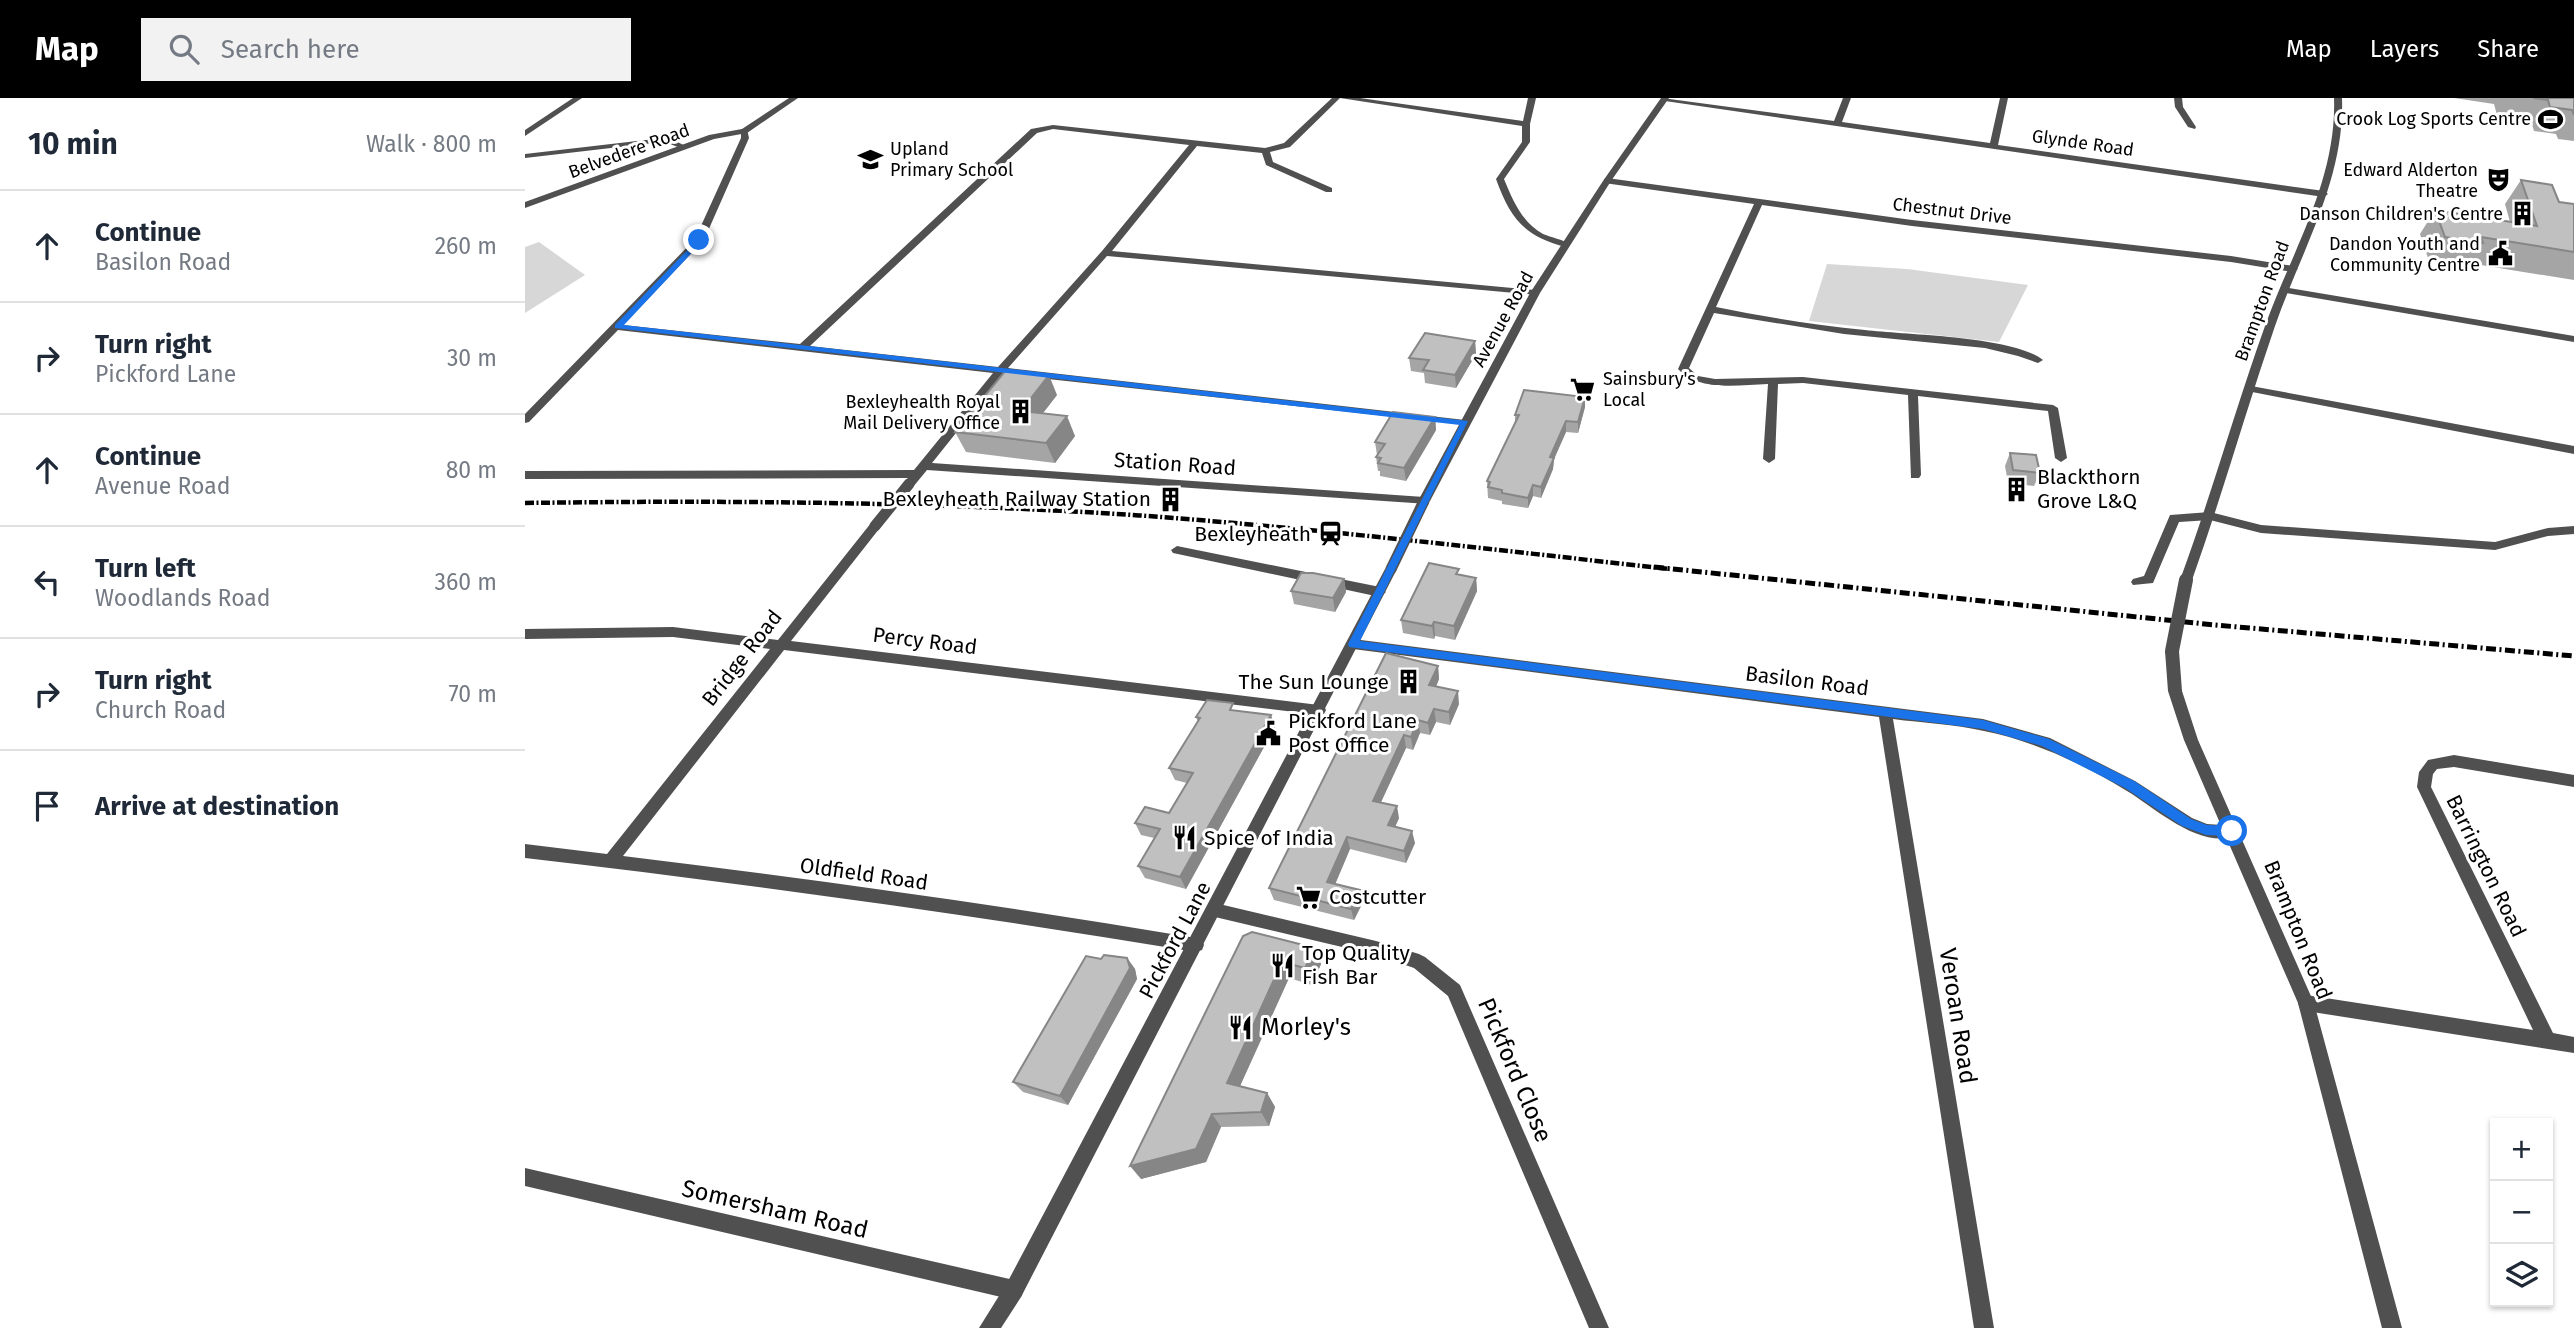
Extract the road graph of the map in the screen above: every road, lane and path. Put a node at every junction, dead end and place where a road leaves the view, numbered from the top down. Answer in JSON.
{"nodes":[{"id":1,"x":577,"y":98,"type":"edge"},
{"id":2,"x":794,"y":98,"type":"edge"},
{"id":3,"x":1336,"y":98,"type":"edge"},
{"id":4,"x":1344,"y":98,"type":"edge"},
{"id":5,"x":1532,"y":98,"type":"edge"},
{"id":6,"x":1847,"y":98,"type":"edge"},
{"id":7,"x":2004,"y":98,"type":"edge"},
{"id":8,"x":2178,"y":98,"type":"edge"},
{"id":9,"x":2337,"y":98,"type":"edge"},
{"id":10,"x":1665,"y":99,"type":"edge"},
{"id":11,"x":1526,"y":124,"type":"junction"},
{"id":12,"x":1837,"y":124,"type":"junction"},
{"id":13,"x":2192,"y":127,"type":"dead end"},
{"id":14,"x":744,"y":131,"type":"junction"},
{"id":15,"x":525,"y":134,"type":"edge"},
{"id":16,"x":1194,"y":144,"type":"junction"},
{"id":17,"x":1994,"y":146,"type":"junction"},
{"id":18,"x":683,"y":147,"type":"junction"},
{"id":19,"x":1265,"y":152,"type":"junction"},
{"id":20,"x":525,"y":156,"type":"edge"},
{"id":21,"x":1608,"y":181,"type":"junction"},
{"id":22,"x":1329,"y":190,"type":"dead end"},
{"id":23,"x":2324,"y":194,"type":"junction"},
{"id":24,"x":1759,"y":203,"type":"junction"},
{"id":25,"x":525,"y":205,"type":"edge"},
{"id":26,"x":1565,"y":244,"type":"junction"},
{"id":27,"x":1105,"y":253,"type":"junction"},
{"id":28,"x":2293,"y":270,"type":"junction"},
{"id":29,"x":2283,"y":290,"type":"junction"},
{"id":30,"x":1535,"y":293,"type":"junction"},
{"id":31,"x":1709,"y":309,"type":"junction"},
{"id":32,"x":618,"y":327,"type":"junction"},
{"id":33,"x":2574,"y":339,"type":"edge"},
{"id":34,"x":803,"y":347,"type":"junction"},
{"id":35,"x":2038,"y":360,"type":"dead end"},
{"id":36,"x":1001,"y":370,"type":"junction"},
{"id":37,"x":1773,"y":382,"type":"junction"},
{"id":38,"x":2251,"y":389,"type":"junction"},
{"id":39,"x":1913,"y":393,"type":"junction"},
{"id":40,"x":525,"y":420,"type":"edge"},
{"id":41,"x":1465,"y":423,"type":"junction"},
{"id":42,"x":2574,"y":450,"type":"edge"},
{"id":43,"x":2061,"y":458,"type":"dead end"},
{"id":44,"x":1769,"y":459,"type":"dead end"},
{"id":45,"x":525,"y":475,"type":"edge"},
{"id":46,"x":916,"y":475,"type":"junction"},
{"id":47,"x":1915,"y":475,"type":"dead end"},
{"id":48,"x":1424,"y":501,"type":"junction"},
{"id":49,"x":2210,"y":516,"type":"junction"},
{"id":50,"x":2572,"y":533,"type":"edge"},
{"id":51,"x":1177,"y":550,"type":"dead end"},
{"id":52,"x":1391,"y":569,"type":"joint"},
{"id":53,"x":2137,"y":582,"type":"dead end"},
{"id":54,"x":1380,"y":592,"type":"junction"},
{"id":55,"x":525,"y":634,"type":"edge"},
{"id":56,"x":1353,"y":644,"type":"junction"},
{"id":57,"x":779,"y":645,"type":"junction"},
{"id":58,"x":1319,"y":710,"type":"junction"},
{"id":59,"x":1885,"y":712,"type":"junction"},
{"id":60,"x":2574,"y":781,"type":"edge"},
{"id":61,"x":2232,"y":831,"type":"junction"},
{"id":62,"x":525,"y":851,"type":"edge"},
{"id":63,"x":610,"y":860,"type":"junction"},
{"id":64,"x":1215,"y":910,"type":"junction"},
{"id":65,"x":1196,"y":945,"type":"junction"},
{"id":66,"x":2306,"y":1003,"type":"junction"},
{"id":67,"x":2547,"y":1040,"type":"junction"},
{"id":68,"x":2574,"y":1045,"type":"edge"},
{"id":69,"x":525,"y":1177,"type":"edge"},
{"id":70,"x":1014,"y":1290,"type":"junction"},
{"id":71,"x":989,"y":1328,"type":"edge"},
{"id":72,"x":1599,"y":1328,"type":"edge"},
{"id":73,"x":1984,"y":1328,"type":"edge"},
{"id":74,"x":2392,"y":1328,"type":"edge"}],
"edges":[{"from":1,"to":15,"type":"street"},
{"from":2,"to":14,"type":"street"},
{"from":3,"to":19,"type":"street"},
{"from":4,"to":11,"type":"street"},
{"from":5,"to":11,"type":"street"},
{"from":6,"to":12,"type":"street"},
{"from":7,"to":17,"type":"street"},
{"from":8,"to":13,"type":"street"},
{"from":9,"to":23,"type":"street","name":"Brampton Road"},
{"from":10,"to":12,"type":"street","name":"Glynde Road"},
{"from":10,"to":21,"type":"street","name":"Avenue Road"},
{"from":11,"to":26,"type":"street"},
{"from":12,"to":17,"type":"street","name":"Glynde Road"},
{"from":14,"to":18,"type":"street","name":"Belvedere Road"},
{"from":14,"to":32,"type":"street"},
{"from":16,"to":19,"type":"street"},
{"from":16,"to":27,"type":"street","name":"Bridge Road"},
{"from":16,"to":34,"type":"street"},
{"from":17,"to":23,"type":"street","name":"Glynde Road"},
{"from":18,"to":20,"type":"street"},
{"from":18,"to":25,"type":"street","name":"Belvedere Road"},
{"from":19,"to":22,"type":"street"},
{"from":21,"to":24,"type":"street","name":"Chestnut Drive"},
{"from":21,"to":26,"type":"street","name":"Avenue Road"},
{"from":23,"to":28,"type":"street","name":"Brampton Road"},
{"from":24,"to":28,"type":"street","name":"Chestnut Drive"},
{"from":24,"to":31,"type":"street"},
{"from":26,"to":30,"type":"street","name":"Avenue Road"},
{"from":27,"to":30,"type":"street"},
{"from":27,"to":36,"type":"street","name":"Bridge Road"},
{"from":28,"to":29,"type":"street","name":"Brampton Road"},
{"from":29,"to":33,"type":"street"},
{"from":29,"to":38,"type":"street","name":"Brampton Road"},
{"from":30,"to":41,"type":"street","name":"Avenue Road"},
{"from":31,"to":35,"type":"street"},
{"from":31,"to":37,"type":"street"},
{"from":32,"to":34,"type":"street"},
{"from":32,"to":40,"type":"street"},
{"from":34,"to":36,"type":"street"},
{"from":36,"to":41,"type":"street"},
{"from":36,"to":46,"type":"street","name":"Bridge Road"},
{"from":37,"to":39,"type":"street"},
{"from":37,"to":44,"type":"street"},
{"from":38,"to":42,"type":"street"},
{"from":38,"to":49,"type":"street","name":"Brampton Road"},
{"from":39,"to":43,"type":"street"},
{"from":39,"to":47,"type":"street"},
{"from":41,"to":48,"type":"street","name":"Avenue Road"},
{"from":45,"to":46,"type":"street","name":"Station Road"},
{"from":46,"to":48,"type":"street","name":"Station Road"},
{"from":46,"to":57,"type":"street","name":"Bridge Road","bridge":true},
{"from":48,"to":52,"type":"street","name":"Avenue Road","bridge":true},
{"from":49,"to":50,"type":"street"},
{"from":49,"to":53,"type":"street"},
{"from":49,"to":61,"type":"street","name":"Brampton Road","bridge":true},
{"from":51,"to":54,"type":"street"},
{"from":52,"to":54,"type":"street","name":"Pickford Lane"},
{"from":54,"to":56,"type":"street","name":"Pickford Lane"},
{"from":55,"to":57,"type":"street","name":"Percy Road"},
{"from":56,"to":58,"type":"street","name":"Pickford Lane"},
{"from":56,"to":59,"type":"street","name":"Basilon Road"},
{"from":57,"to":58,"type":"street","name":"Percy Road"},
{"from":57,"to":63,"type":"street","name":"Bridge Road"},
{"from":58,"to":64,"type":"street","name":"Pickford Lane"},
{"from":59,"to":61,"type":"street","name":"Basilon Road"},
{"from":59,"to":73,"type":"street","name":"Veroan Road"},
{"from":60,"to":67,"type":"street","name":"Barrington Road"},
{"from":61,"to":66,"type":"street","name":"Brampton Road"},
{"from":62,"to":63,"type":"street","name":"Oldfield Road"},
{"from":63,"to":65,"type":"street","name":"Oldfield Road"},
{"from":64,"to":65,"type":"street","name":"Pickford Lane"},
{"from":64,"to":72,"type":"street","name":"Pickford Close"},
{"from":65,"to":70,"type":"street","name":"Pickford Lane"},
{"from":66,"to":67,"type":"street"},
{"from":66,"to":74,"type":"street","name":"Brampton Road"},
{"from":67,"to":68,"type":"street"},
{"from":69,"to":70,"type":"street","name":"Somersham Road"},
{"from":70,"to":71,"type":"street","name":"Pickford Lane"}]}
